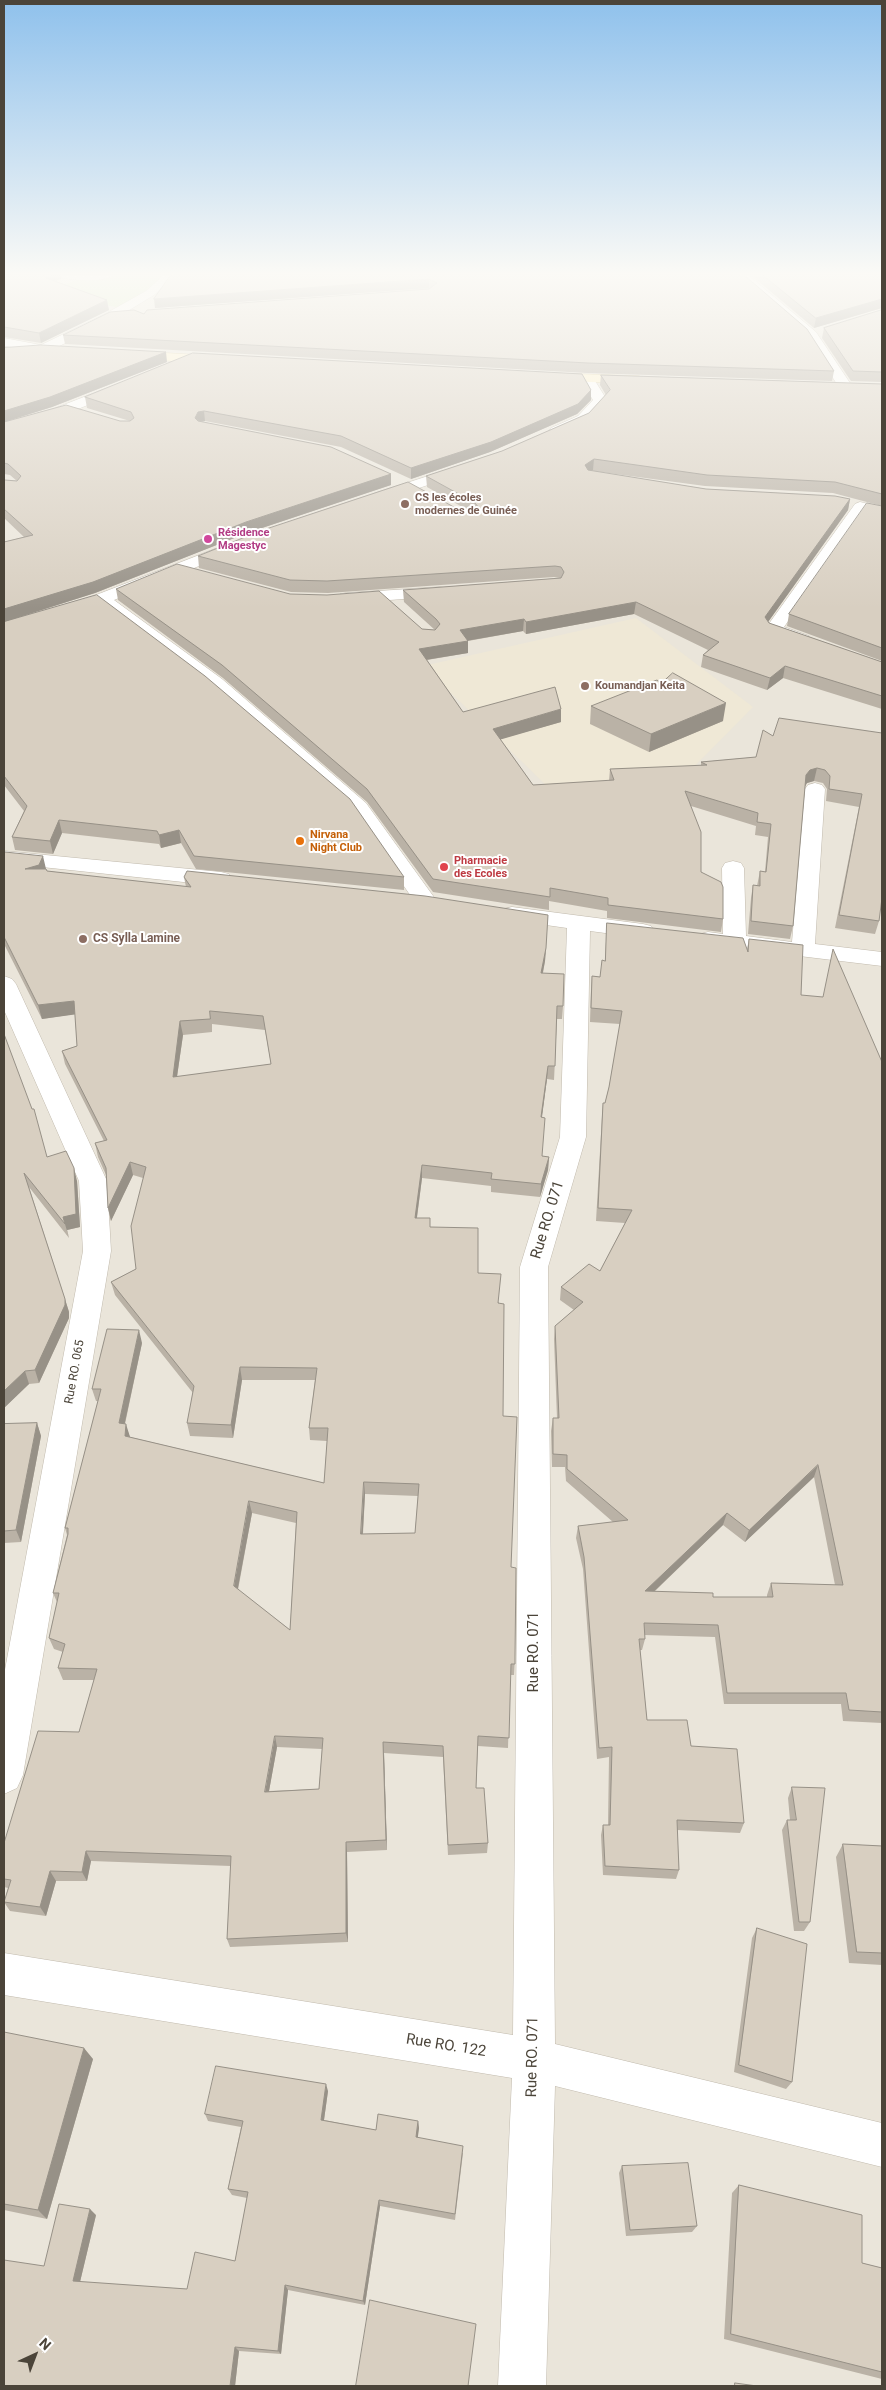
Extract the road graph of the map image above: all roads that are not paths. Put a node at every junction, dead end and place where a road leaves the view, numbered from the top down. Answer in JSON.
{"nodes":[{"id":1,"x":121,"y":387,"type":"edge"},
{"id":2,"x":592,"y":387,"type":"edge"},
{"id":3,"x":68,"y":408,"type":"junction"},
{"id":4,"x":85,"y":414,"type":"edge"},
{"id":5,"x":4,"y":428,"type":"edge"},
{"id":6,"x":540,"y":438,"type":"edge"},
{"id":7,"x":479,"y":463,"type":"edge"},
{"id":8,"x":394,"y":478,"type":"dead end"},
{"id":9,"x":410,"y":486,"type":"junction"},
{"id":10,"x":427,"y":495,"type":"edge"},
{"id":11,"x":364,"y":501,"type":"edge"},
{"id":12,"x":842,"y":502,"type":"edge"},
{"id":13,"x":860,"y":507,"type":"junction"},
{"id":14,"x":882,"y":512,"type":"edge"},
{"id":15,"x":245,"y":542,"type":"edge"},
{"id":16,"x":176,"y":569,"type":"junction"},
{"id":17,"x":205,"y":577,"type":"edge"},
{"id":18,"x":460,"y":591,"type":"edge"},
{"id":19,"x":384,"y":596,"type":"junction"},
{"id":20,"x":102,"y":599,"type":"junction"},
{"id":21,"x":328,"y":600,"type":"edge"},
{"id":22,"x":403,"y":613,"type":"edge"},
{"id":23,"x":4,"y":628,"type":"edge"},
{"id":24,"x":820,"y":646,"type":"edge"},
{"id":25,"x":815,"y":789,"type":"dead end"},
{"id":26,"x":4,"y":857,"type":"edge"},
{"id":27,"x":733,"y":868,"type":"dead end"},
{"id":28,"x":239,"y":881,"type":"edge"},
{"id":29,"x":395,"y":897,"type":"edge"},
{"id":30,"x":492,"y":910,"type":"edge"},
{"id":31,"x":579,"y":924,"type":"junction"},
{"id":32,"x":735,"y":942,"type":"junction"},
{"id":33,"x":803,"y":949,"type":"junction"},
{"id":34,"x":882,"y":959,"type":"edge"},
{"id":35,"x":4,"y":984,"type":"edge"},
{"id":36,"x":4,"y":1776,"type":"edge"},
{"id":37,"x":4,"y":1974,"type":"edge"},
{"id":38,"x":534,"y":2060,"type":"junction"},
{"id":39,"x":882,"y":2145,"type":"edge"},
{"id":40,"x":522,"y":2386,"type":"edge"}],
"edges":[{"from":1,"to":3,"type":"street"},
{"from":2,"to":6,"type":"street"},
{"from":3,"to":4,"type":"street"},
{"from":3,"to":5,"type":"street"},
{"from":7,"to":9,"type":"street"},
{"from":8,"to":9,"type":"street"},
{"from":9,"to":10,"type":"street"},
{"from":9,"to":11,"type":"street"},
{"from":12,"to":13,"type":"street"},
{"from":13,"to":14,"type":"street"},
{"from":13,"to":24,"type":"street"},
{"from":15,"to":16,"type":"street"},
{"from":16,"to":17,"type":"street"},
{"from":16,"to":20,"type":"street"},
{"from":18,"to":19,"type":"street"},
{"from":19,"to":21,"type":"street"},
{"from":19,"to":22,"type":"street"},
{"from":20,"to":23,"type":"street"},
{"from":20,"to":29,"type":"street"},
{"from":25,"to":33,"type":"street"},
{"from":26,"to":28,"type":"street"},
{"from":27,"to":32,"type":"street"},
{"from":30,"to":31,"type":"street"},
{"from":31,"to":32,"type":"street"},
{"from":31,"to":38,"type":"street","name":"Rue RO. 071"},
{"from":32,"to":33,"type":"street"},
{"from":33,"to":34,"type":"street"},
{"from":35,"to":36,"type":"street","name":"Rue RO. 065"},
{"from":37,"to":38,"type":"street","name":"Rue RO. 122"},
{"from":38,"to":39,"type":"street","name":"Rue RO. 122"},
{"from":38,"to":40,"type":"street","name":"Rue RO. 071"}]}
